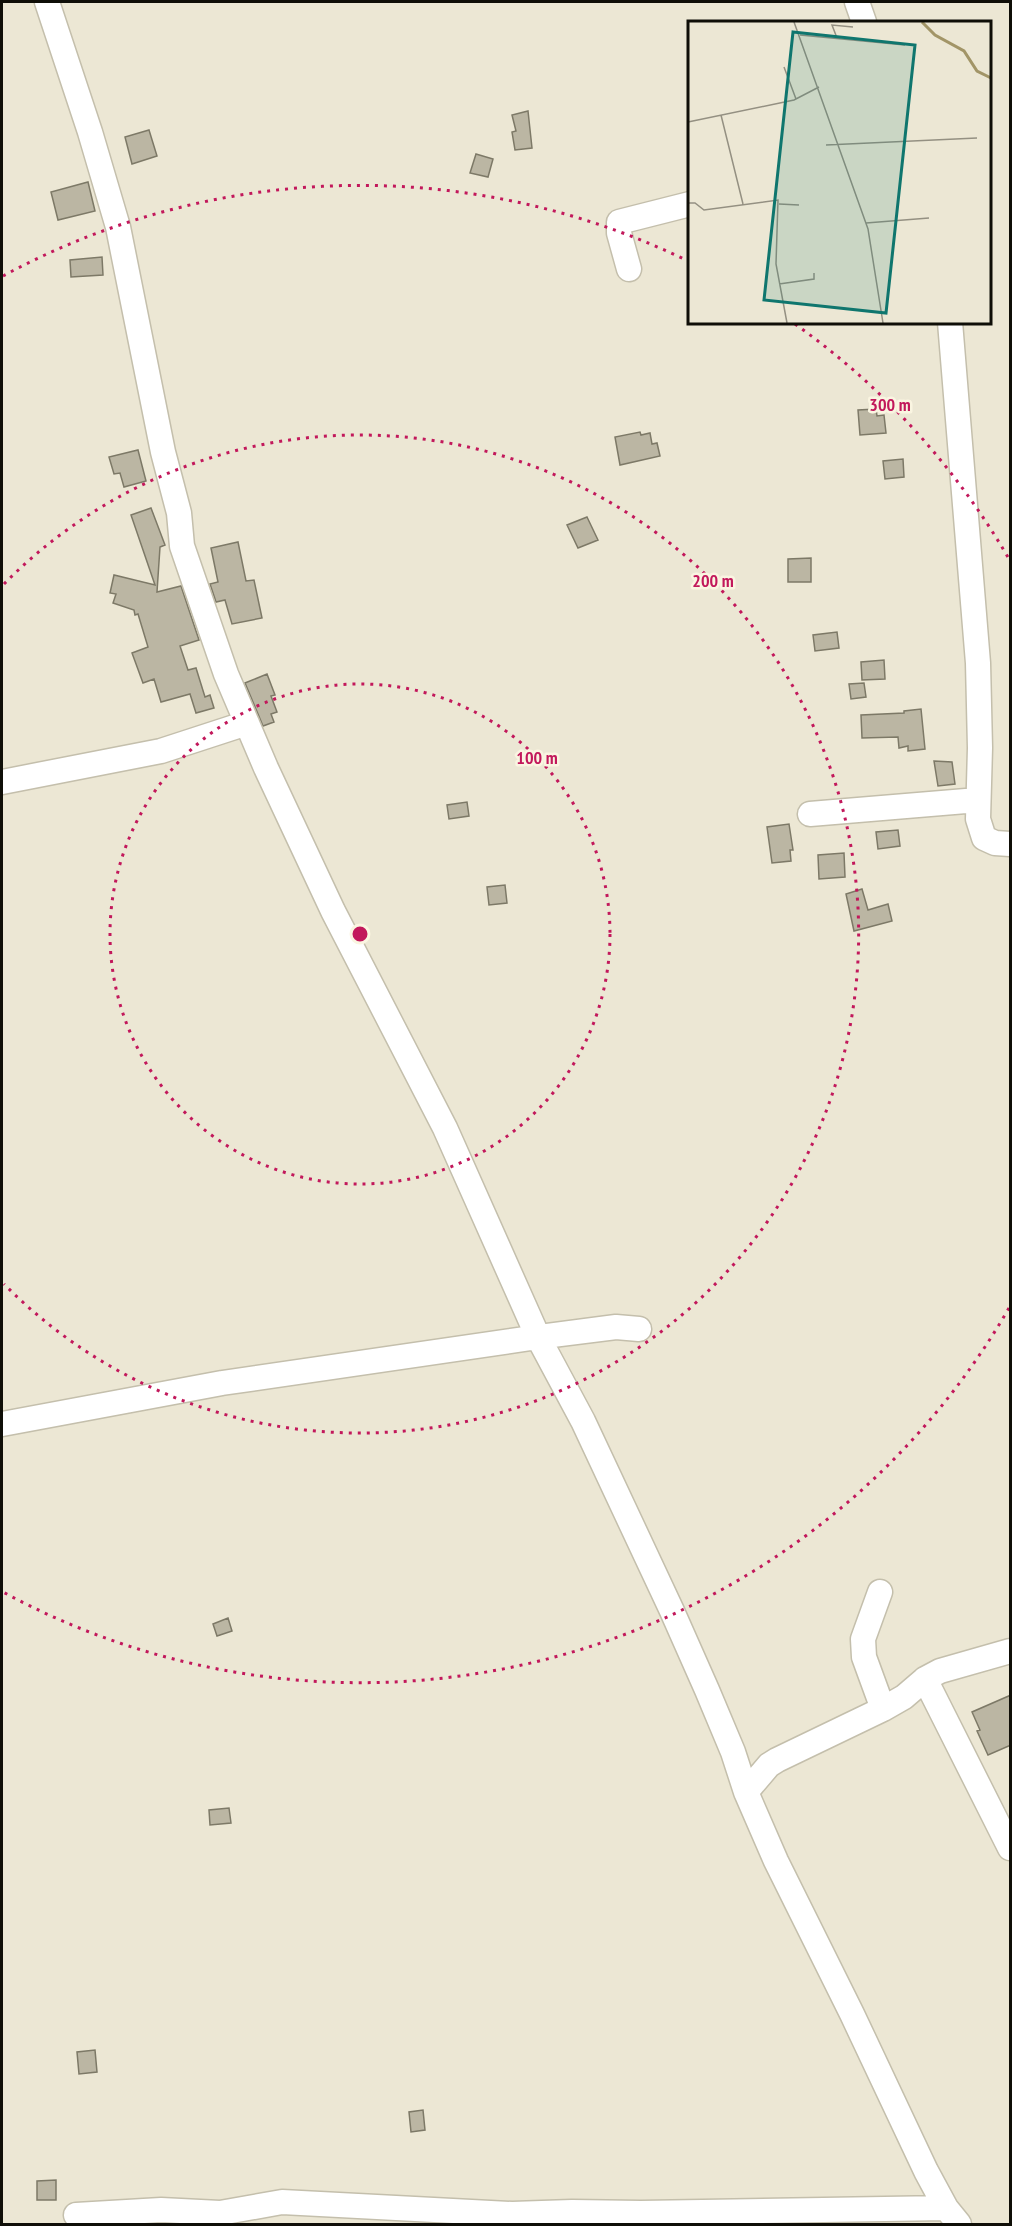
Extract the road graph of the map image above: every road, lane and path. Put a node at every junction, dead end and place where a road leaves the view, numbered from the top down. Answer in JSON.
{"nodes":[{"id":1,"x":47,"y":2,"type":"edge"},
{"id":2,"x":857,"y":2,"type":"edge"},
{"id":3,"x":864,"y":21,"type":"edge"},
{"id":4,"x":688,"y":205,"type":"edge"},
{"id":5,"x":629,"y":269,"type":"dead end"},
{"id":6,"x":950,"y":324,"type":"edge"},
{"id":7,"x":247,"y":723,"type":"junction"},
{"id":8,"x":2,"y":782,"type":"edge"},
{"id":9,"x":978,"y":800,"type":"junction"},
{"id":10,"x":810,"y":814,"type":"dead end"},
{"id":11,"x":1011,"y":844,"type":"edge"},
{"id":12,"x":639,"y":1329,"type":"dead end"},
{"id":13,"x":538,"y":1337,"type":"junction"},
{"id":14,"x":2,"y":1424,"type":"edge"},
{"id":15,"x":880,"y":1592,"type":"dead end"},
{"id":16,"x":1011,"y":1651,"type":"edge"},
{"id":17,"x":925,"y":1679,"type":"junction"},
{"id":18,"x":883,"y":1709,"type":"junction"},
{"id":19,"x":746,"y":1792,"type":"junction"},
{"id":20,"x":1011,"y":1848,"type":"edge"},
{"id":21,"x":76,"y":2214,"type":"dead end"},
{"id":22,"x":952,"y":2216,"type":"edge"},
{"id":23,"x":644,"y":2218,"type":"edge"}],
"edges":[{"from":1,"to":7,"type":"street"},
{"from":2,"to":3,"type":"street"},
{"from":4,"to":5,"type":"street"},
{"from":6,"to":9,"type":"street"},
{"from":7,"to":8,"type":"street"},
{"from":7,"to":13,"type":"street"},
{"from":9,"to":10,"type":"street"},
{"from":9,"to":11,"type":"street"},
{"from":12,"to":13,"type":"street"},
{"from":13,"to":14,"type":"street"},
{"from":13,"to":19,"type":"street"},
{"from":15,"to":18,"type":"street"},
{"from":16,"to":17,"type":"street"},
{"from":17,"to":18,"type":"street"},
{"from":17,"to":20,"type":"street"},
{"from":18,"to":19,"type":"street"},
{"from":19,"to":22,"type":"street"},
{"from":21,"to":23,"type":"street"},
{"from":22,"to":23,"type":"street"}]}
